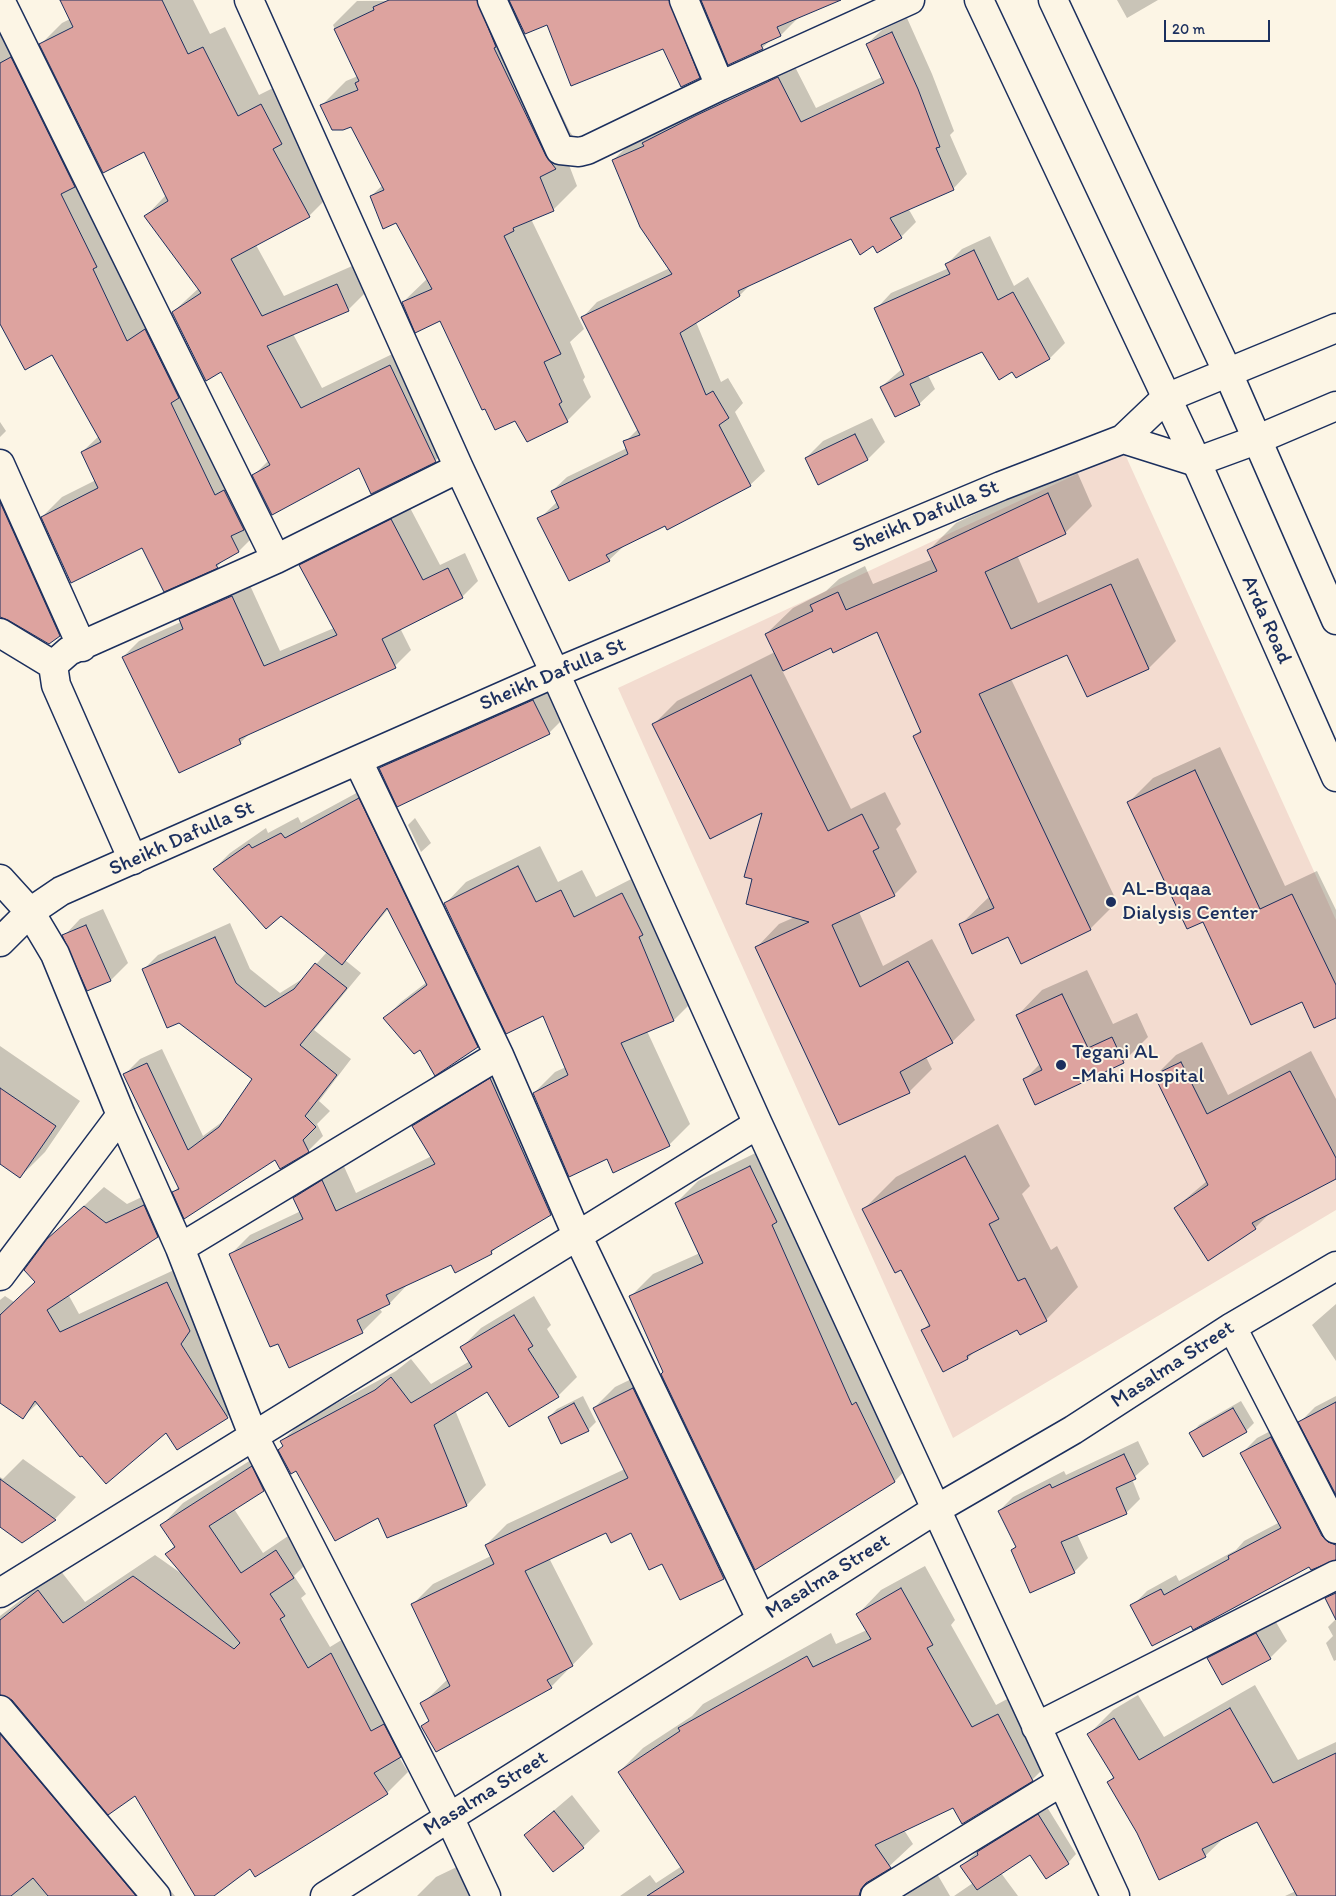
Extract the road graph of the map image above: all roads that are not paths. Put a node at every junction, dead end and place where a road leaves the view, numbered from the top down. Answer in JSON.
{"nodes":[{"id":1,"x":0,"y":0,"type":"edge"},
{"id":2,"x":249,"y":0,"type":"edge"},
{"id":3,"x":492,"y":0,"type":"edge"},
{"id":4,"x":684,"y":0,"type":"edge"},
{"id":5,"x":910,"y":0,"type":"edge"},
{"id":6,"x":980,"y":0,"type":"edge"},
{"id":7,"x":1053,"y":0,"type":"edge"},
{"id":8,"x":720,"y":86,"type":"junction"},
{"id":9,"x":1336,"y":328,"type":"edge"},
{"id":10,"x":1228,"y":373,"type":"junction"},
{"id":11,"x":1166,"y":398,"type":"junction"},
{"id":12,"x":1336,"y":406,"type":"edge"},
{"id":13,"x":1123,"y":439,"type":"junction"},
{"id":14,"x":1256,"y":440,"type":"junction"},
{"id":15,"x":1196,"y":462,"type":"junction"},
{"id":16,"x":0,"y":464,"type":"edge"},
{"id":17,"x":459,"y":468,"type":"junction"},
{"id":18,"x":276,"y":559,"type":"junction"},
{"id":19,"x":1336,"y":620,"type":"edge"},
{"id":20,"x":0,"y":634,"type":"edge"},
{"id":21,"x":82,"y":646,"type":"junction"},
{"id":22,"x":53,"y":664,"type":"junction"},
{"id":23,"x":555,"y":673,"type":"junction"},
{"id":24,"x":358,"y":761,"type":"junction"},
{"id":25,"x":1336,"y":777,"type":"edge"},
{"id":26,"x":133,"y":860,"type":"junction"},
{"id":27,"x":0,"y":879,"type":"edge"},
{"id":28,"x":30,"y":912,"type":"junction"},
{"id":29,"x":0,"y":942,"type":"edge"},
{"id":30,"x":498,"y":1055,"type":"junction"},
{"id":31,"x":121,"y":1115,"type":"junction"},
{"id":32,"x":758,"y":1124,"type":"junction"},
{"id":33,"x":577,"y":1235,"type":"junction"},
{"id":34,"x":180,"y":1248,"type":"junction"},
{"id":35,"x":1336,"y":1266,"type":"edge"},
{"id":36,"x":0,"y":1276,"type":"edge"},
{"id":37,"x":1232,"y":1327,"type":"junction"},
{"id":38,"x":253,"y":1435,"type":"junction"},
{"id":39,"x":935,"y":1510,"type":"junction"},
{"id":40,"x":1336,"y":1529,"type":"edge"},
{"id":41,"x":1336,"y":1575,"type":"edge"},
{"id":42,"x":0,"y":1594,"type":"edge"},
{"id":43,"x":761,"y":1619,"type":"junction"},
{"id":44,"x":0,"y":1710,"type":"edge"},
{"id":45,"x":1036,"y":1728,"type":"junction"},
{"id":46,"x":1061,"y":1782,"type":"junction"},
{"id":47,"x":449,"y":1817,"type":"junction"},
{"id":48,"x":156,"y":1896,"type":"edge"},
{"id":49,"x":325,"y":1896,"type":"edge"},
{"id":50,"x":486,"y":1896,"type":"edge"},
{"id":51,"x":874,"y":1896,"type":"edge"},
{"id":52,"x":1115,"y":1896,"type":"edge"}],
"edges":[{"from":1,"to":18,"type":"street"},
{"from":2,"to":17,"type":"street"},
{"from":3,"to":8,"type":"street"},
{"from":4,"to":8,"type":"street"},
{"from":5,"to":8,"type":"street"},
{"from":6,"to":11,"type":"street","name":"Arda Road"},
{"from":7,"to":10,"type":"street"},
{"from":9,"to":10,"type":"street"},
{"from":10,"to":11,"type":"street"},
{"from":10,"to":14,"type":"street"},
{"from":11,"to":13,"type":"street"},
{"from":11,"to":15,"type":"street","name":"Arda Road"},
{"from":12,"to":14,"type":"street"},
{"from":13,"to":15,"type":"street"},
{"from":13,"to":23,"type":"street","name":"Sheikh Dafulla St"},
{"from":14,"to":15,"type":"street"},
{"from":14,"to":19,"type":"street"},
{"from":15,"to":25,"type":"street","name":"Arda Road"},
{"from":16,"to":21,"type":"street"},
{"from":17,"to":18,"type":"street"},
{"from":17,"to":23,"type":"street"},
{"from":18,"to":21,"type":"street"},
{"from":20,"to":22,"type":"street"},
{"from":21,"to":22,"type":"street"},
{"from":22,"to":26,"type":"street"},
{"from":23,"to":24,"type":"street","name":"Sheikh Dafulla St"},
{"from":23,"to":32,"type":"street"},
{"from":24,"to":26,"type":"street","name":"Sheikh Dafulla St"},
{"from":24,"to":30,"type":"street"},
{"from":26,"to":28,"type":"street","name":"Sheikh Dafulla St"},
{"from":27,"to":28,"type":"street"},
{"from":28,"to":29,"type":"street","name":"Sheikh Dafulla St"},
{"from":28,"to":31,"type":"street"},
{"from":30,"to":33,"type":"street"},
{"from":30,"to":34,"type":"street"},
{"from":31,"to":34,"type":"street"},
{"from":31,"to":36,"type":"street"},
{"from":32,"to":33,"type":"street"},
{"from":32,"to":39,"type":"street"},
{"from":33,"to":38,"type":"street"},
{"from":33,"to":43,"type":"street"},
{"from":34,"to":38,"type":"street"},
{"from":35,"to":37,"type":"street","name":"Masalma Street"},
{"from":37,"to":39,"type":"street","name":"Masalma Street"},
{"from":37,"to":40,"type":"street"},
{"from":38,"to":42,"type":"street"},
{"from":38,"to":47,"type":"street"},
{"from":39,"to":43,"type":"street","name":"Masalma Street"},
{"from":39,"to":45,"type":"street"},
{"from":41,"to":45,"type":"street"},
{"from":43,"to":47,"type":"street","name":"Masalma Street"},
{"from":44,"to":48,"type":"street"},
{"from":45,"to":46,"type":"street"},
{"from":46,"to":51,"type":"street"},
{"from":46,"to":52,"type":"street"},
{"from":47,"to":49,"type":"street","name":"Masalma Street"},
{"from":47,"to":50,"type":"street"}]}
